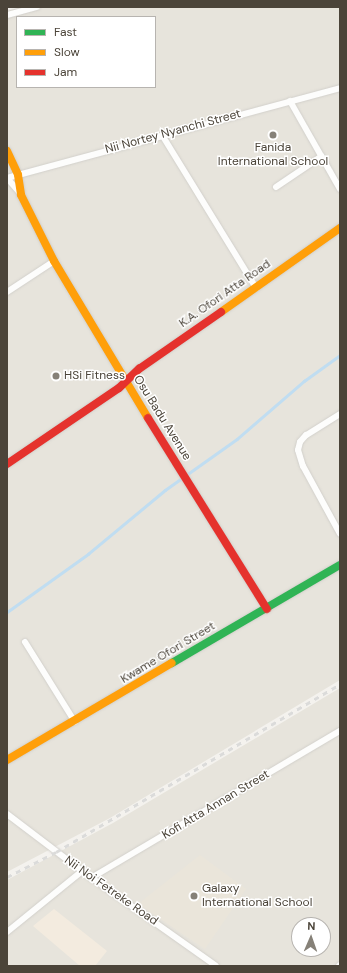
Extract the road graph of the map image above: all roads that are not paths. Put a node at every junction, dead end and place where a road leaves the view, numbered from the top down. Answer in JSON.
{"nodes":[{"id":1,"x":37,"y":7,"type":"edge"},
{"id":2,"x":7,"y":14,"type":"edge"},
{"id":3,"x":340,"y":88,"type":"edge"},
{"id":4,"x":290,"y":101,"type":"junction"},
{"id":5,"x":162,"y":135,"type":"junction"},
{"id":6,"x":7,"y":151,"type":"edge"},
{"id":7,"x":322,"y":156,"type":"junction"},
{"id":8,"x":18,"y":175,"type":"junction"},
{"id":9,"x":7,"y":178,"type":"edge"},
{"id":10,"x":276,"y":187,"type":"dead end"},
{"id":11,"x":340,"y":189,"type":"edge"},
{"id":12,"x":22,"y":194,"type":"junction"},
{"id":13,"x":340,"y":228,"type":"edge"},
{"id":14,"x":54,"y":261,"type":"junction"},
{"id":15,"x":256,"y":288,"type":"junction"},
{"id":16,"x":7,"y":292,"type":"edge"},
{"id":17,"x":125,"y":382,"type":"junction"},
{"id":18,"x":340,"y":414,"type":"edge"},
{"id":19,"x":7,"y":464,"type":"edge"},
{"id":20,"x":340,"y":534,"type":"edge"},
{"id":21,"x":340,"y":565,"type":"edge"},
{"id":22,"x":267,"y":609,"type":"junction"},
{"id":23,"x":24,"y":642,"type":"dead end"},
{"id":24,"x":75,"y":722,"type":"junction"},
{"id":25,"x":340,"y":731,"type":"edge"},
{"id":26,"x":7,"y":760,"type":"edge"},
{"id":27,"x":7,"y":814,"type":"edge"},
{"id":28,"x":82,"y":871,"type":"junction"},
{"id":29,"x":91,"y":878,"type":"junction"},
{"id":30,"x":7,"y":932,"type":"edge"},
{"id":31,"x":216,"y":966,"type":"edge"}],
"edges":[{"from":1,"to":2,"type":"street"},
{"from":3,"to":4,"type":"street","name":"Nii Nortey Nyanchi Street"},
{"from":4,"to":5,"type":"street","name":"Nii Nortey Nyanchi Street"},
{"from":4,"to":7,"type":"street"},
{"from":5,"to":8,"type":"street","name":"Nii Nortey Nyanchi Street"},
{"from":5,"to":15,"type":"street"},
{"from":6,"to":8,"type":"street","name":"Osu Badu Avenue"},
{"from":7,"to":10,"type":"street"},
{"from":7,"to":11,"type":"street"},
{"from":8,"to":9,"type":"street","name":"Nii Nortey Nyanchi Street"},
{"from":8,"to":12,"type":"street","name":"Osu Badu Avenue"},
{"from":9,"to":12,"type":"street","name":"Osu Badu Avenue"},
{"from":12,"to":14,"type":"street","name":"Osu Badu Avenue"},
{"from":13,"to":15,"type":"street","name":"K.A. Ofori Atta Road"},
{"from":14,"to":16,"type":"street"},
{"from":14,"to":17,"type":"street","name":"Osu Badu Avenue"},
{"from":15,"to":17,"type":"street","name":"K.A. Ofori Atta Road"},
{"from":17,"to":19,"type":"street","name":"K.A. Ofori Atta Road"},
{"from":17,"to":22,"type":"street","name":"Osu Badu Avenue"},
{"from":18,"to":20,"type":"street"},
{"from":21,"to":22,"type":"street","name":"Kwame Ofori Street"},
{"from":22,"to":24,"type":"street","name":"Kwame Ofori Street"},
{"from":23,"to":24,"type":"street"},
{"from":24,"to":26,"type":"street","name":"Kwame Ofori Street"},
{"from":25,"to":29,"type":"street","name":"Kofi Atta Annan Street"},
{"from":27,"to":28,"type":"street","name":"Nii Noi Fetreke Road"},
{"from":28,"to":29,"type":"street","name":"Nii Noi Fetreke Road"},
{"from":28,"to":30,"type":"street"},
{"from":29,"to":31,"type":"street","name":"Nii Noi Fetreke Road"}]}
